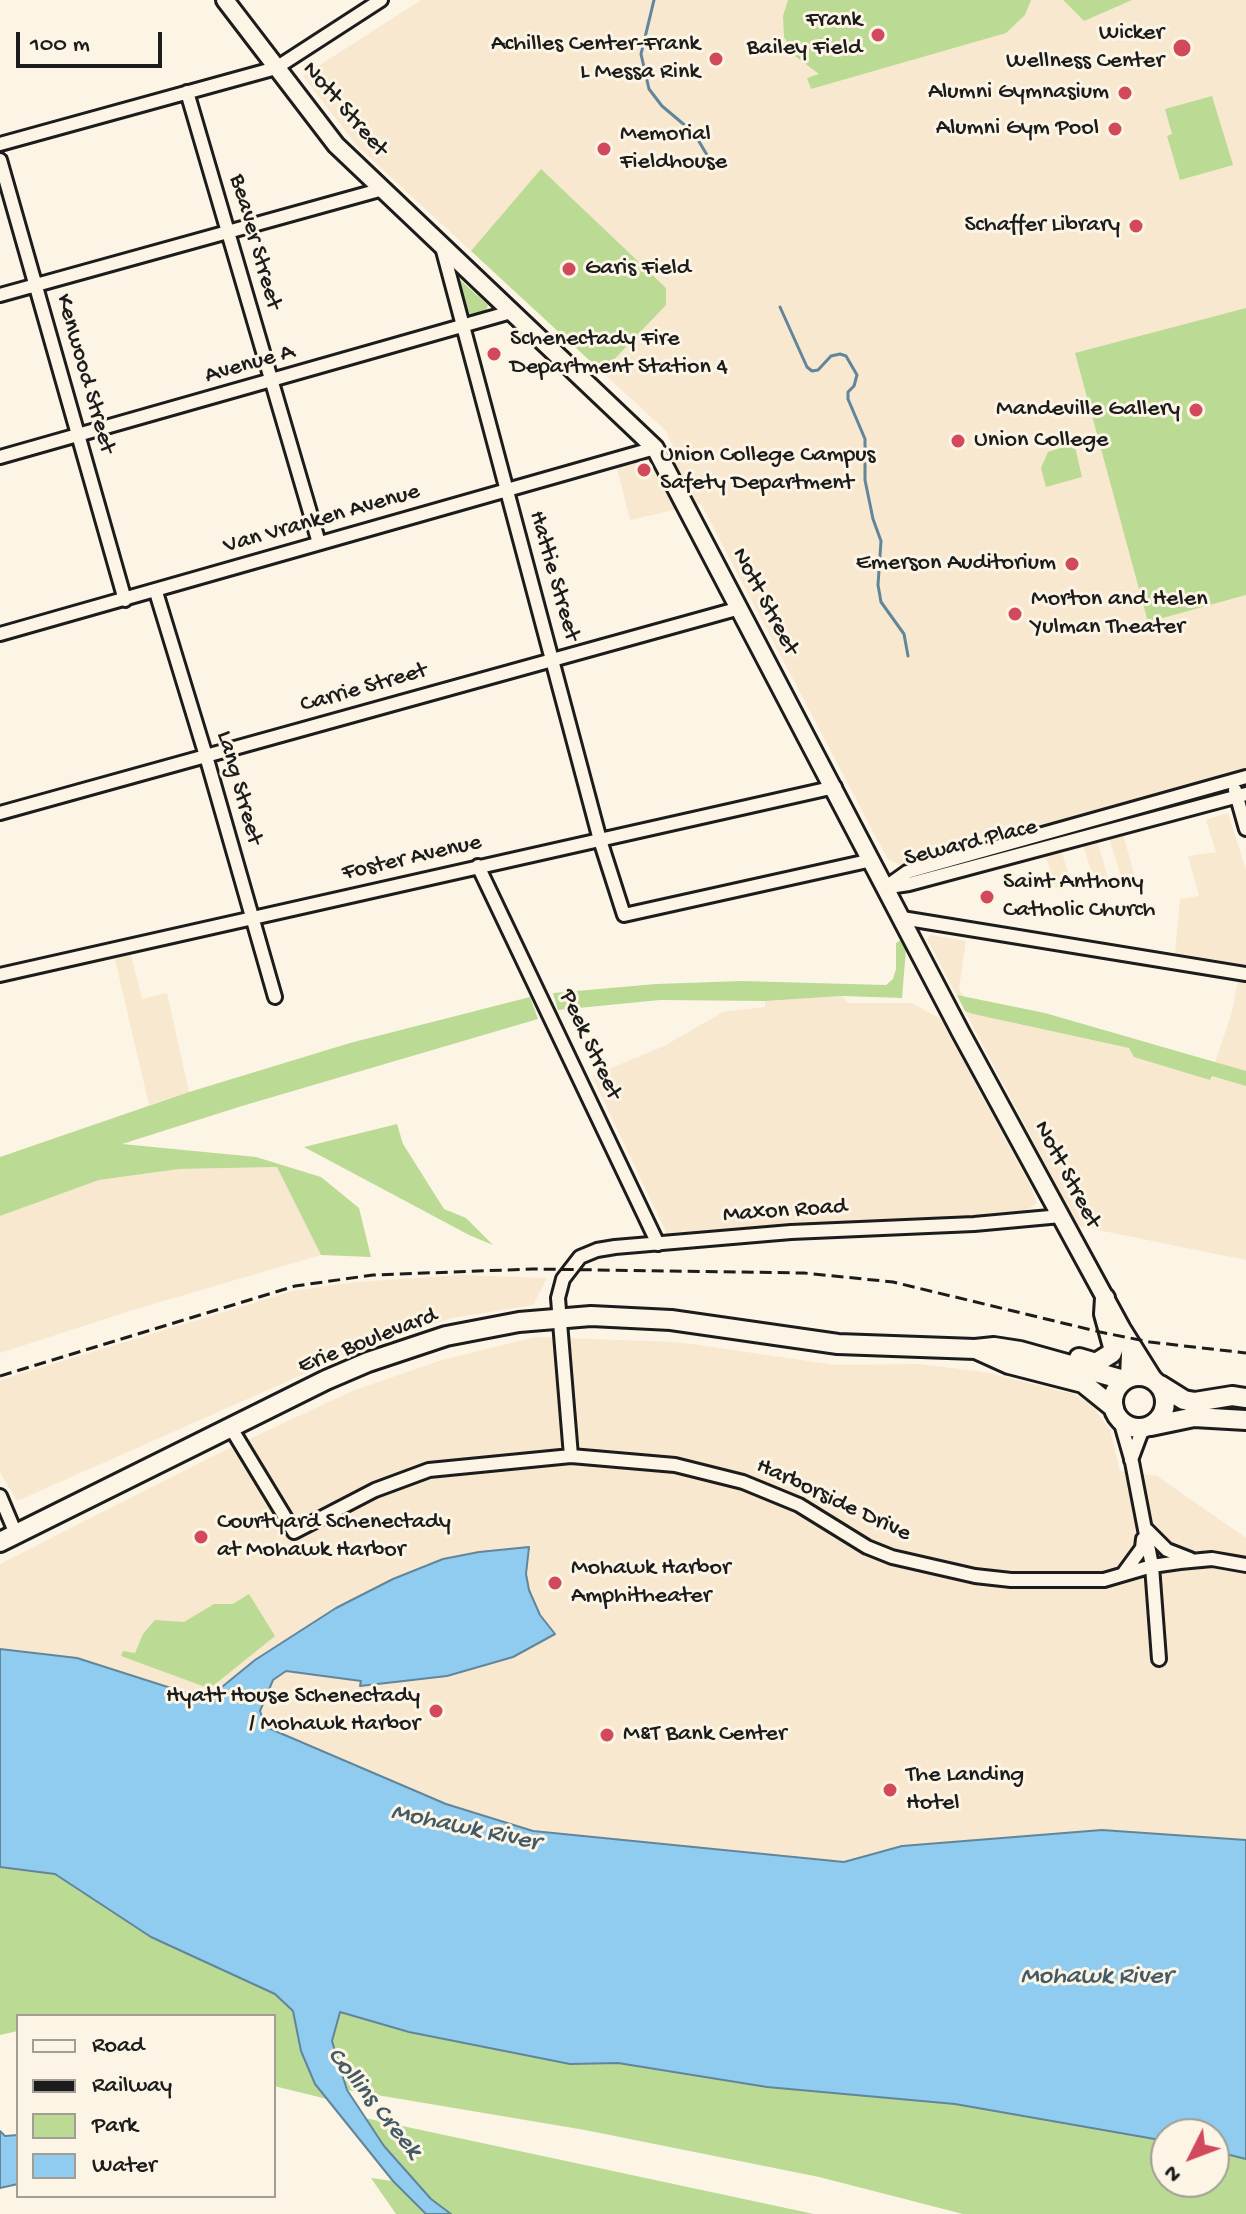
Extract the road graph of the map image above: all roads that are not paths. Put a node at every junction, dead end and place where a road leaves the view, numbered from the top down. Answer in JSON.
{"nodes":[{"id":1,"x":225,"y":0,"type":"edge"},
{"id":2,"x":381,"y":0,"type":"edge"},
{"id":3,"x":276,"y":68,"type":"junction"},
{"id":4,"x":187,"y":92,"type":"junction"},
{"id":5,"x":0,"y":144,"type":"edge"},
{"id":6,"x":0,"y":160,"type":"edge"},
{"id":7,"x":383,"y":189,"type":"junction"},
{"id":8,"x":228,"y":232,"type":"junction"},
{"id":9,"x":442,"y":247,"type":"junction"},
{"id":10,"x":35,"y":285,"type":"junction"},
{"id":11,"x":0,"y":295,"type":"edge"},
{"id":12,"x":511,"y":312,"type":"junction"},
{"id":13,"x":462,"y":327,"type":"junction"},
{"id":14,"x":272,"y":381,"type":"junction"},
{"id":15,"x":79,"y":436,"type":"junction"},
{"id":16,"x":655,"y":448,"type":"junction"},
{"id":17,"x":0,"y":457,"type":"edge"},
{"id":18,"x":507,"y":490,"type":"junction"},
{"id":19,"x":319,"y":543,"type":"junction"},
{"id":20,"x":156,"y":592,"type":"junction"},
{"id":21,"x":125,"y":600,"type":"junction"},
{"id":22,"x":740,"y":608,"type":"junction"},
{"id":23,"x":0,"y":634,"type":"edge"},
{"id":24,"x":554,"y":659,"type":"junction"},
{"id":25,"x":206,"y":756,"type":"junction"},
{"id":26,"x":1240,"y":779,"type":"edge"},
{"id":27,"x":835,"y":787,"type":"junction"},
{"id":28,"x":1242,"y":796,"type":"edge"},
{"id":29,"x":0,"y":813,"type":"edge"},
{"id":30,"x":1246,"y":829,"type":"edge"},
{"id":31,"x":600,"y":840,"type":"junction"},
{"id":32,"x":872,"y":860,"type":"junction"},
{"id":33,"x":478,"y":866,"type":"junction"},
{"id":34,"x":886,"y":887,"type":"junction"},
{"id":35,"x":902,"y":918,"type":"junction"},
{"id":36,"x":251,"y":919,"type":"junction"},
{"id":37,"x":1246,"y":974,"type":"edge"},
{"id":38,"x":0,"y":975,"type":"edge"},
{"id":39,"x":275,"y":997,"type":"dead end"},
{"id":40,"x":1061,"y":1216,"type":"junction"},
{"id":41,"x":658,"y":1244,"type":"junction"},
{"id":42,"x":1105,"y":1298,"type":"junction"},
{"id":43,"x":559,"y":1318,"type":"junction"},
{"id":44,"x":1122,"y":1329,"type":"junction"},
{"id":45,"x":975,"y":1349,"type":"junction"},
{"id":46,"x":1060,"y":1363,"type":"junction"},
{"id":47,"x":1127,"y":1379,"type":"junction"},
{"id":48,"x":1157,"y":1382,"type":"junction"},
{"id":49,"x":1246,"y":1398,"type":"edge"},
{"id":50,"x":1117,"y":1414,"type":"junction"},
{"id":51,"x":1246,"y":1420,"type":"edge"},
{"id":52,"x":1146,"y":1427,"type":"junction"},
{"id":53,"x":231,"y":1428,"type":"junction"},
{"id":54,"x":571,"y":1456,"type":"junction"},
{"id":55,"x":1131,"y":1460,"type":"junction"},
{"id":56,"x":0,"y":1496,"type":"edge"},
{"id":57,"x":1144,"y":1528,"type":"junction"},
{"id":58,"x":8,"y":1538,"type":"edge"},
{"id":59,"x":1196,"y":1560,"type":"junction"},
{"id":60,"x":1246,"y":1565,"type":"edge"},
{"id":61,"x":1152,"y":1566,"type":"junction"},
{"id":62,"x":1121,"y":1576,"type":"junction"},
{"id":63,"x":1159,"y":1659,"type":"dead end"}],
"edges":[{"from":1,"to":3,"type":"main road","name":"Nott Street"},
{"from":2,"to":3,"type":"street"},
{"from":3,"to":4,"type":"street"},
{"from":3,"to":7,"type":"main road","name":"Nott Street"},
{"from":4,"to":5,"type":"street"},
{"from":4,"to":8,"type":"street","name":"Beaver Street"},
{"from":6,"to":10,"type":"street","name":"Kenwood Street"},
{"from":7,"to":8,"type":"street"},
{"from":7,"to":9,"type":"main road","name":"Nott Street"},
{"from":8,"to":10,"type":"street"},
{"from":8,"to":14,"type":"street","name":"Beaver Street"},
{"from":9,"to":12,"type":"main road","name":"Nott Street"},
{"from":9,"to":13,"type":"street","name":"Hattie Street"},
{"from":10,"to":11,"type":"street"},
{"from":10,"to":15,"type":"street","name":"Kenwood Street"},
{"from":12,"to":13,"type":"street","name":"Avenue A"},
{"from":12,"to":16,"type":"main road","name":"Nott Street"},
{"from":13,"to":14,"type":"street","name":"Avenue A"},
{"from":13,"to":18,"type":"street","name":"Hattie Street"},
{"from":14,"to":15,"type":"street","name":"Avenue A"},
{"from":14,"to":19,"type":"street","name":"Beaver Street"},
{"from":15,"to":17,"type":"street","name":"Avenue A"},
{"from":15,"to":21,"type":"street","name":"Kenwood Street"},
{"from":16,"to":18,"type":"street","name":"Van Vranken Avenue"},
{"from":16,"to":22,"type":"main road","name":"Nott Street"},
{"from":18,"to":19,"type":"street","name":"Van Vranken Avenue"},
{"from":18,"to":24,"type":"street","name":"Hattie Street"},
{"from":19,"to":20,"type":"street","name":"Van Vranken Avenue"},
{"from":20,"to":21,"type":"street","name":"Van Vranken Avenue"},
{"from":20,"to":25,"type":"street","name":"Lang Street"},
{"from":21,"to":23,"type":"street","name":"Van Vranken Avenue"},
{"from":22,"to":24,"type":"street","name":"Carrie Street"},
{"from":22,"to":27,"type":"main road","name":"Nott Street"},
{"from":24,"to":25,"type":"street","name":"Carrie Street"},
{"from":24,"to":31,"type":"street","name":"Hattie Street"},
{"from":25,"to":29,"type":"street","name":"Carrie Street"},
{"from":25,"to":36,"type":"street","name":"Lang Street"},
{"from":26,"to":28,"type":"street"},
{"from":26,"to":34,"type":"street","name":"Seward Place"},
{"from":27,"to":31,"type":"street","name":"Foster Avenue"},
{"from":27,"to":32,"type":"main road","name":"Nott Street"},
{"from":28,"to":30,"type":"street"},
{"from":28,"to":34,"type":"street","name":"Seward Place"},
{"from":31,"to":32,"type":"street","name":"Hattie Street"},
{"from":31,"to":33,"type":"street","name":"Foster Avenue"},
{"from":32,"to":34,"type":"main road","name":"Nott Street"},
{"from":33,"to":36,"type":"street","name":"Foster Avenue"},
{"from":33,"to":41,"type":"street","name":"Peek Street"},
{"from":34,"to":35,"type":"main road","name":"Nott Street"},
{"from":35,"to":37,"type":"street"},
{"from":35,"to":40,"type":"main road","name":"Nott Street"},
{"from":36,"to":38,"type":"street","name":"Foster Avenue"},
{"from":36,"to":39,"type":"street","name":"Lang Street"},
{"from":40,"to":41,"type":"street","name":"Maxon Road"},
{"from":40,"to":42,"type":"main road","name":"Nott Street"},
{"from":41,"to":43,"type":"street","name":"Maxon Road"},
{"from":42,"to":44,"type":"main road","name":"Nott Street"},
{"from":42,"to":46,"type":"highway"},
{"from":43,"to":45,"type":"highway","name":"Erie Boulevard"},
{"from":43,"to":53,"type":"highway","name":"Erie Boulevard"},
{"from":43,"to":54,"type":"street","name":"Maxon Road"},
{"from":44,"to":47,"type":"main road","name":"Nott Street"},
{"from":44,"to":48,"type":"main road","name":"Nott Street"},
{"from":45,"to":46,"type":"highway","name":"Erie Boulevard"},
{"from":45,"to":50,"type":"highway","name":"Erie Boulevard"},
{"from":46,"to":47,"type":"highway","name":"Erie Boulevard"},
{"from":47,"to":48,"type":"highway"},
{"from":47,"to":50,"type":"highway"},
{"from":48,"to":49,"type":"highway"},
{"from":48,"to":52,"type":"highway"},
{"from":50,"to":52,"type":"highway"},
{"from":50,"to":55,"type":"street"},
{"from":51,"to":52,"type":"highway"},
{"from":52,"to":55,"type":"street"},
{"from":53,"to":54,"type":"street","name":"Harborside Drive"},
{"from":53,"to":58,"type":"highway","name":"Erie Boulevard"},
{"from":54,"to":62,"type":"street","name":"Harborside Drive"},
{"from":55,"to":57,"type":"street"},
{"from":56,"to":58,"type":"street"},
{"from":57,"to":59,"type":"street"},
{"from":57,"to":61,"type":"street"},
{"from":57,"to":62,"type":"street"},
{"from":59,"to":60,"type":"street"},
{"from":59,"to":61,"type":"street","name":"Harborside Drive"},
{"from":61,"to":62,"type":"street","name":"Harborside Drive"},
{"from":61,"to":63,"type":"street"}]}
